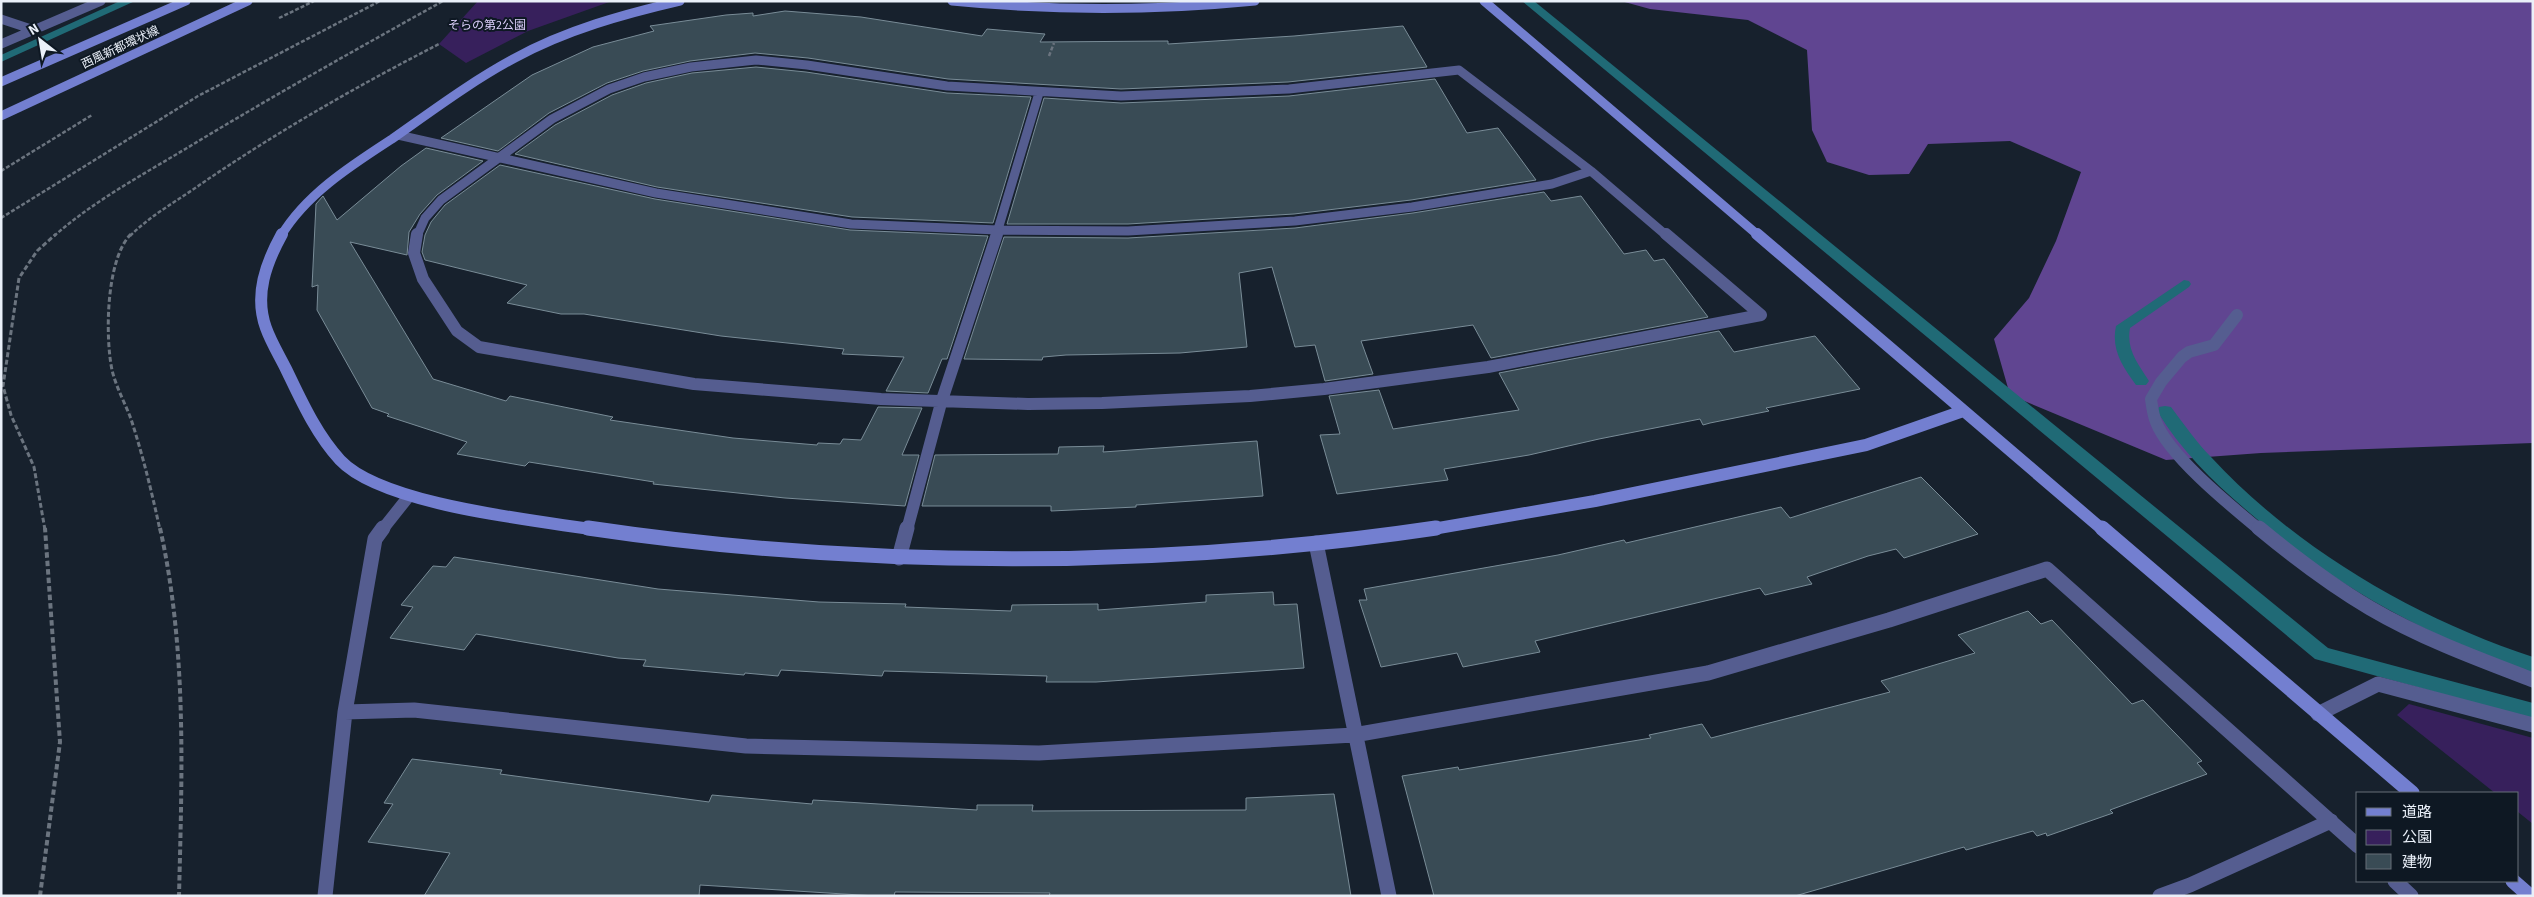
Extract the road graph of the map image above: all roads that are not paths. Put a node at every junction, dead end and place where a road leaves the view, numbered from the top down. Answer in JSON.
{"nodes":[{"id":1,"x":101,"y":1,"type":"edge"},
{"id":2,"x":186,"y":1,"type":"edge"},
{"id":3,"x":248,"y":1,"type":"edge"},
{"id":4,"x":680,"y":1,"type":"edge"},
{"id":5,"x":952,"y":1,"type":"edge"},
{"id":6,"x":1255,"y":1,"type":"edge"},
{"id":7,"x":1484,"y":1,"type":"edge"},
{"id":8,"x":1,"y":18,"type":"edge"},
{"id":9,"x":34,"y":30,"type":"junction"},
{"id":10,"x":1,"y":44,"type":"edge"},
{"id":11,"x":1,"y":82,"type":"edge"},
{"id":12,"x":1039,"y":93,"type":"junction"},
{"id":13,"x":1,"y":116,"type":"edge"},
{"id":14,"x":398,"y":135,"type":"junction"},
{"id":15,"x":496,"y":158,"type":"junction"},
{"id":16,"x":1590,"y":170,"type":"junction"},
{"id":17,"x":998,"y":230,"type":"junction"},
{"id":18,"x":2237,"y":315,"type":"dead end"},
{"id":19,"x":941,"y":403,"type":"junction"},
{"id":20,"x":1963,"y":411,"type":"junction"},
{"id":21,"x":408,"y":496,"type":"junction"},
{"id":22,"x":1316,"y":543,"type":"junction"},
{"id":23,"x":899,"y":558,"type":"junction"},
{"id":24,"x":2533,"y":680,"type":"edge"},
{"id":25,"x":345,"y":712,"type":"junction"},
{"id":26,"x":2318,"y":714,"type":"junction"},
{"id":27,"x":2533,"y":725,"type":"edge"},
{"id":28,"x":1354,"y":735,"type":"junction"},
{"id":29,"x":2411,"y":792,"type":"edge"},
{"id":30,"x":2331,"y":822,"type":"junction"},
{"id":31,"x":2356,"y":844,"type":"edge"},
{"id":32,"x":2396,"y":882,"type":"edge"},
{"id":33,"x":2514,"y":882,"type":"edge"},
{"id":34,"x":325,"y":896,"type":"edge"},
{"id":35,"x":1389,"y":896,"type":"edge"},
{"id":36,"x":2160,"y":896,"type":"edge"},
{"id":37,"x":2411,"y":896,"type":"edge"},
{"id":38,"x":2530,"y":896,"type":"edge"}],
"edges":[{"from":1,"to":9,"type":"street"},
{"from":2,"to":11,"type":"street","name":"西風新都環状線"},
{"from":3,"to":13,"type":"street","name":"西風新都環状線"},
{"from":4,"to":14,"type":"street"},
{"from":5,"to":6,"type":"street"},
{"from":7,"to":20,"type":"street"},
{"from":8,"to":9,"type":"street"},
{"from":9,"to":10,"type":"street"},
{"from":12,"to":15,"type":"street"},
{"from":12,"to":16,"type":"street"},
{"from":12,"to":17,"type":"street"},
{"from":14,"to":15,"type":"street"},
{"from":14,"to":21,"type":"street"},
{"from":15,"to":17,"type":"street"},
{"from":15,"to":19,"type":"street"},
{"from":16,"to":17,"type":"street"},
{"from":16,"to":19,"type":"street"},
{"from":17,"to":19,"type":"street"},
{"from":18,"to":24,"type":"street"},
{"from":19,"to":23,"type":"street"},
{"from":20,"to":22,"type":"street"},
{"from":20,"to":26,"type":"street"},
{"from":21,"to":23,"type":"street"},
{"from":21,"to":25,"type":"street"},
{"from":22,"to":23,"type":"street"},
{"from":22,"to":28,"type":"street"},
{"from":25,"to":28,"type":"street"},
{"from":25,"to":34,"type":"street"},
{"from":26,"to":27,"type":"street"},
{"from":26,"to":29,"type":"street"},
{"from":28,"to":30,"type":"street"},
{"from":28,"to":35,"type":"street"},
{"from":30,"to":31,"type":"street"},
{"from":30,"to":36,"type":"street"},
{"from":32,"to":37,"type":"street"},
{"from":33,"to":38,"type":"street"}]}
